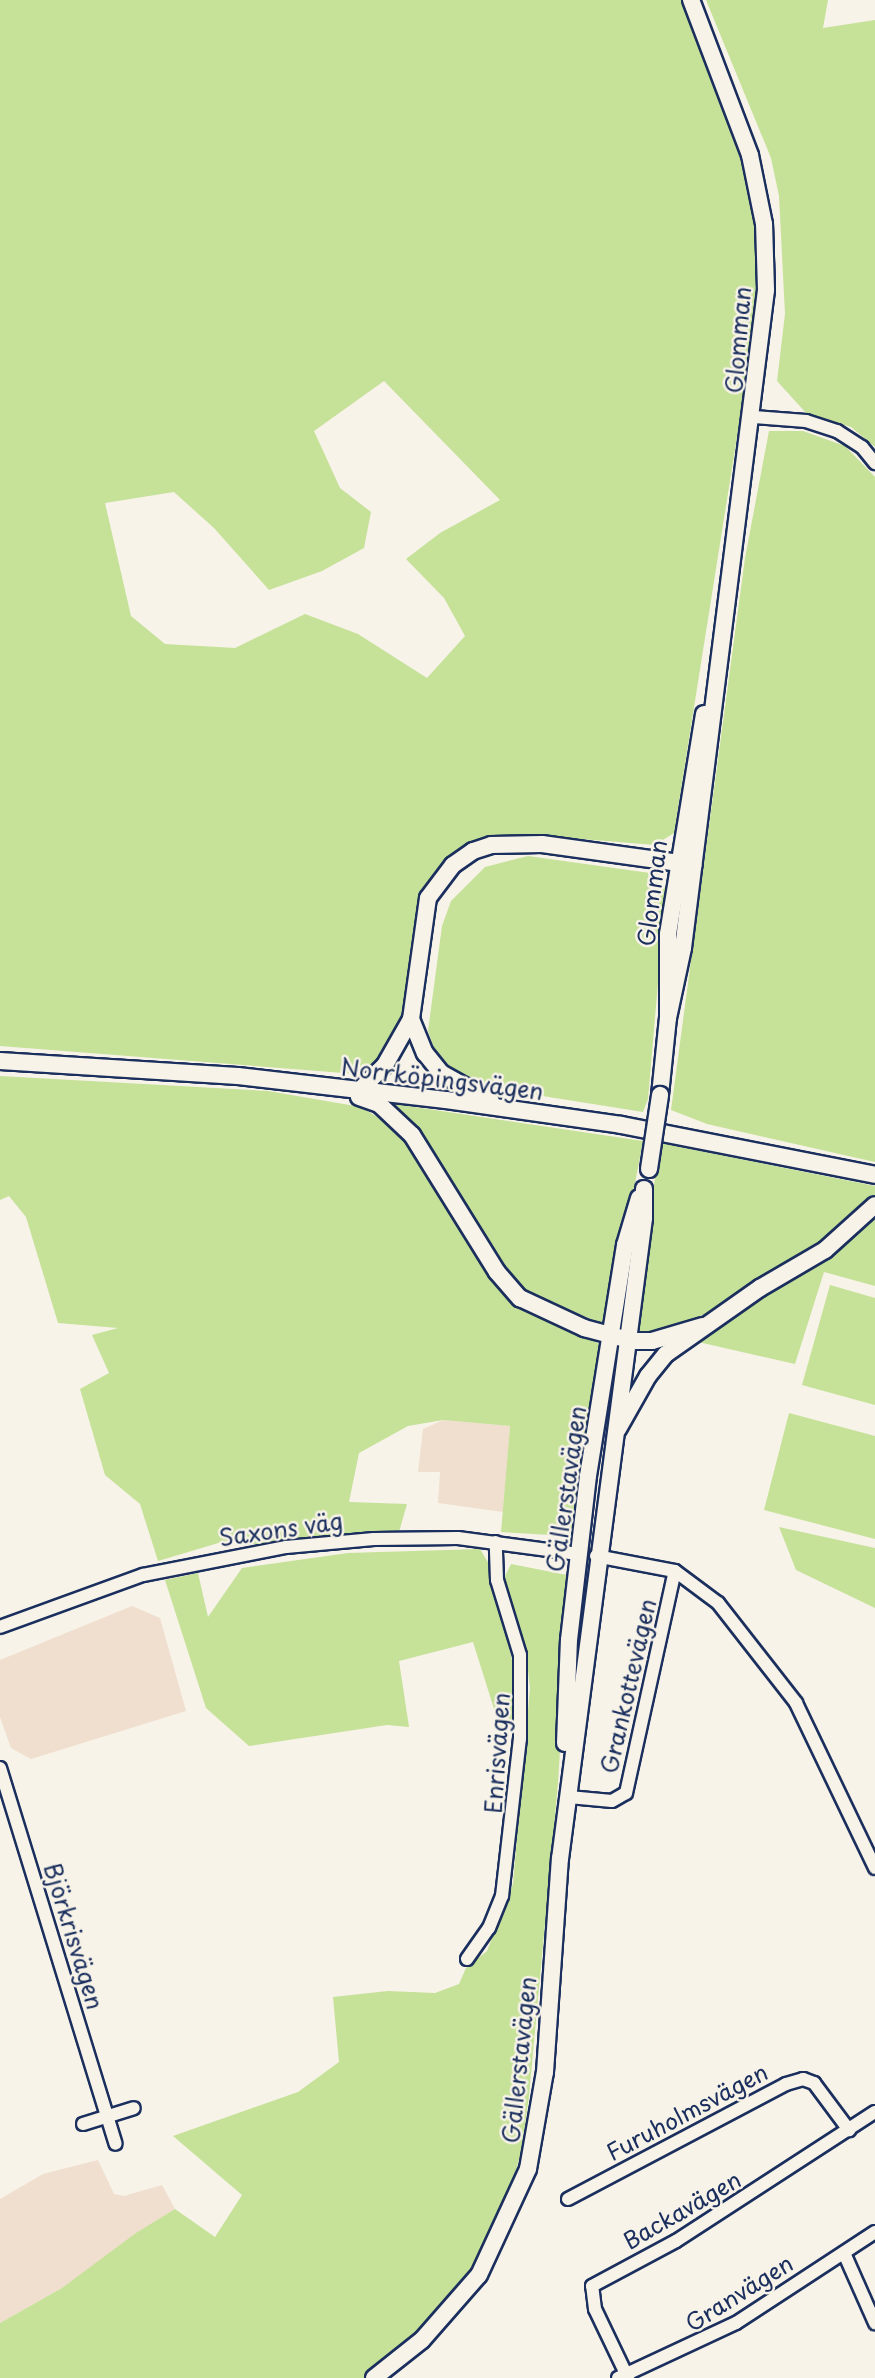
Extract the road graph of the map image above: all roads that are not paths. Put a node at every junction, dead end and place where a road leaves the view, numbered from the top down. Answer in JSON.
{"nodes":[{"id":1,"x":691,"y":0,"type":"edge"},
{"id":2,"x":754,"y":417,"type":"junction"},
{"id":3,"x":875,"y":463,"type":"edge"},
{"id":4,"x":686,"y":864,"type":"junction"},
{"id":5,"x":411,"y":1018,"type":"junction"},
{"id":6,"x":0,"y":1061,"type":"edge"},
{"id":7,"x":336,"y":1089,"type":"junction"},
{"id":8,"x":359,"y":1091,"type":"junction"},
{"id":9,"x":506,"y":1108,"type":"junction"},
{"id":10,"x":875,"y":1175,"type":"edge"},
{"id":11,"x":875,"y":1205,"type":"edge"},
{"id":12,"x":703,"y":1326,"type":"junction"},
{"id":13,"x":618,"y":1337,"type":"junction"},
{"id":14,"x":611,"y":1448,"type":"junction"},
{"id":15,"x":496,"y":1542,"type":"junction"},
{"id":16,"x":578,"y":1554,"type":"junction"},
{"id":17,"x":596,"y":1556,"type":"junction"},
{"id":18,"x":676,"y":1571,"type":"junction"},
{"id":19,"x":0,"y":1627,"type":"edge"},
{"id":20,"x":0,"y":1768,"type":"edge"},
{"id":21,"x":569,"y":1797,"type":"junction"},
{"id":22,"x":560,"y":1859,"type":"junction"},
{"id":23,"x":875,"y":1868,"type":"edge"},
{"id":24,"x":467,"y":1959,"type":"dead end"},
{"id":25,"x":134,"y":2108,"type":"dead end"},
{"id":26,"x":875,"y":2112,"type":"edge"},
{"id":27,"x":107,"y":2117,"type":"junction"},
{"id":28,"x":83,"y":2124,"type":"dead end"},
{"id":29,"x":849,"y":2130,"type":"junction"},
{"id":30,"x":116,"y":2144,"type":"dead end"},
{"id":31,"x":568,"y":2199,"type":"dead end"},
{"id":32,"x":875,"y":2232,"type":"edge"},
{"id":33,"x":844,"y":2253,"type":"junction"},
{"id":34,"x":875,"y":2323,"type":"edge"},
{"id":35,"x":624,"y":2377,"type":"edge"},
{"id":36,"x":374,"y":2378,"type":"edge"}],
"edges":[{"from":1,"to":2,"type":"main road","name":"Glomman"},
{"from":2,"to":3,"type":"street"},
{"from":2,"to":4,"type":"main road","name":"Glomman"},
{"from":4,"to":5,"type":"main road"},
{"from":4,"to":13,"type":"main road","name":"Glomman","bridge":true},
{"from":5,"to":8,"type":"main road"},
{"from":5,"to":9,"type":"main road"},
{"from":6,"to":7,"type":"main road","name":"Norrköpingsvägen"},
{"from":7,"to":8,"type":"main road","name":"Norrköpingsvägen"},
{"from":7,"to":13,"type":"main road"},
{"from":8,"to":9,"type":"main road","name":"Norrköpingsvägen"},
{"from":9,"to":10,"type":"main road","name":"Norrköpingsvägen"},
{"from":11,"to":12,"type":"main road"},
{"from":12,"to":13,"type":"main road"},
{"from":12,"to":14,"type":"main road"},
{"from":13,"to":14,"type":"main road","name":"Gällerstavägen"},
{"from":13,"to":16,"type":"main road","name":"Gällerstavägen"},
{"from":14,"to":17,"type":"main road","name":"Gällerstavägen"},
{"from":15,"to":16,"type":"street","name":"Saxons väg"},
{"from":15,"to":19,"type":"street","name":"Saxons väg"},
{"from":15,"to":24,"type":"street","name":"Enrisvägen"},
{"from":16,"to":17,"type":"main road"},
{"from":16,"to":22,"type":"main road","name":"Gällerstavägen"},
{"from":17,"to":18,"type":"street"},
{"from":17,"to":21,"type":"main road","name":"Gällerstavägen"},
{"from":18,"to":21,"type":"street","name":"Grankottevägen"},
{"from":18,"to":23,"type":"street"},
{"from":20,"to":27,"type":"street","name":"Björkrisvägen"},
{"from":21,"to":22,"type":"main road","name":"Gällerstavägen"},
{"from":22,"to":36,"type":"main road","name":"Gällerstavägen"},
{"from":25,"to":27,"type":"street"},
{"from":26,"to":29,"type":"street","name":"Backavägen"},
{"from":27,"to":28,"type":"street"},
{"from":27,"to":30,"type":"street","name":"Björkrisvägen"},
{"from":29,"to":31,"type":"street","name":"Furuholmsvägen"},
{"from":29,"to":35,"type":"street","name":"Backavägen"},
{"from":32,"to":33,"type":"street","name":"Granvägen"},
{"from":33,"to":34,"type":"street"},
{"from":33,"to":35,"type":"street","name":"Granvägen"}]}
